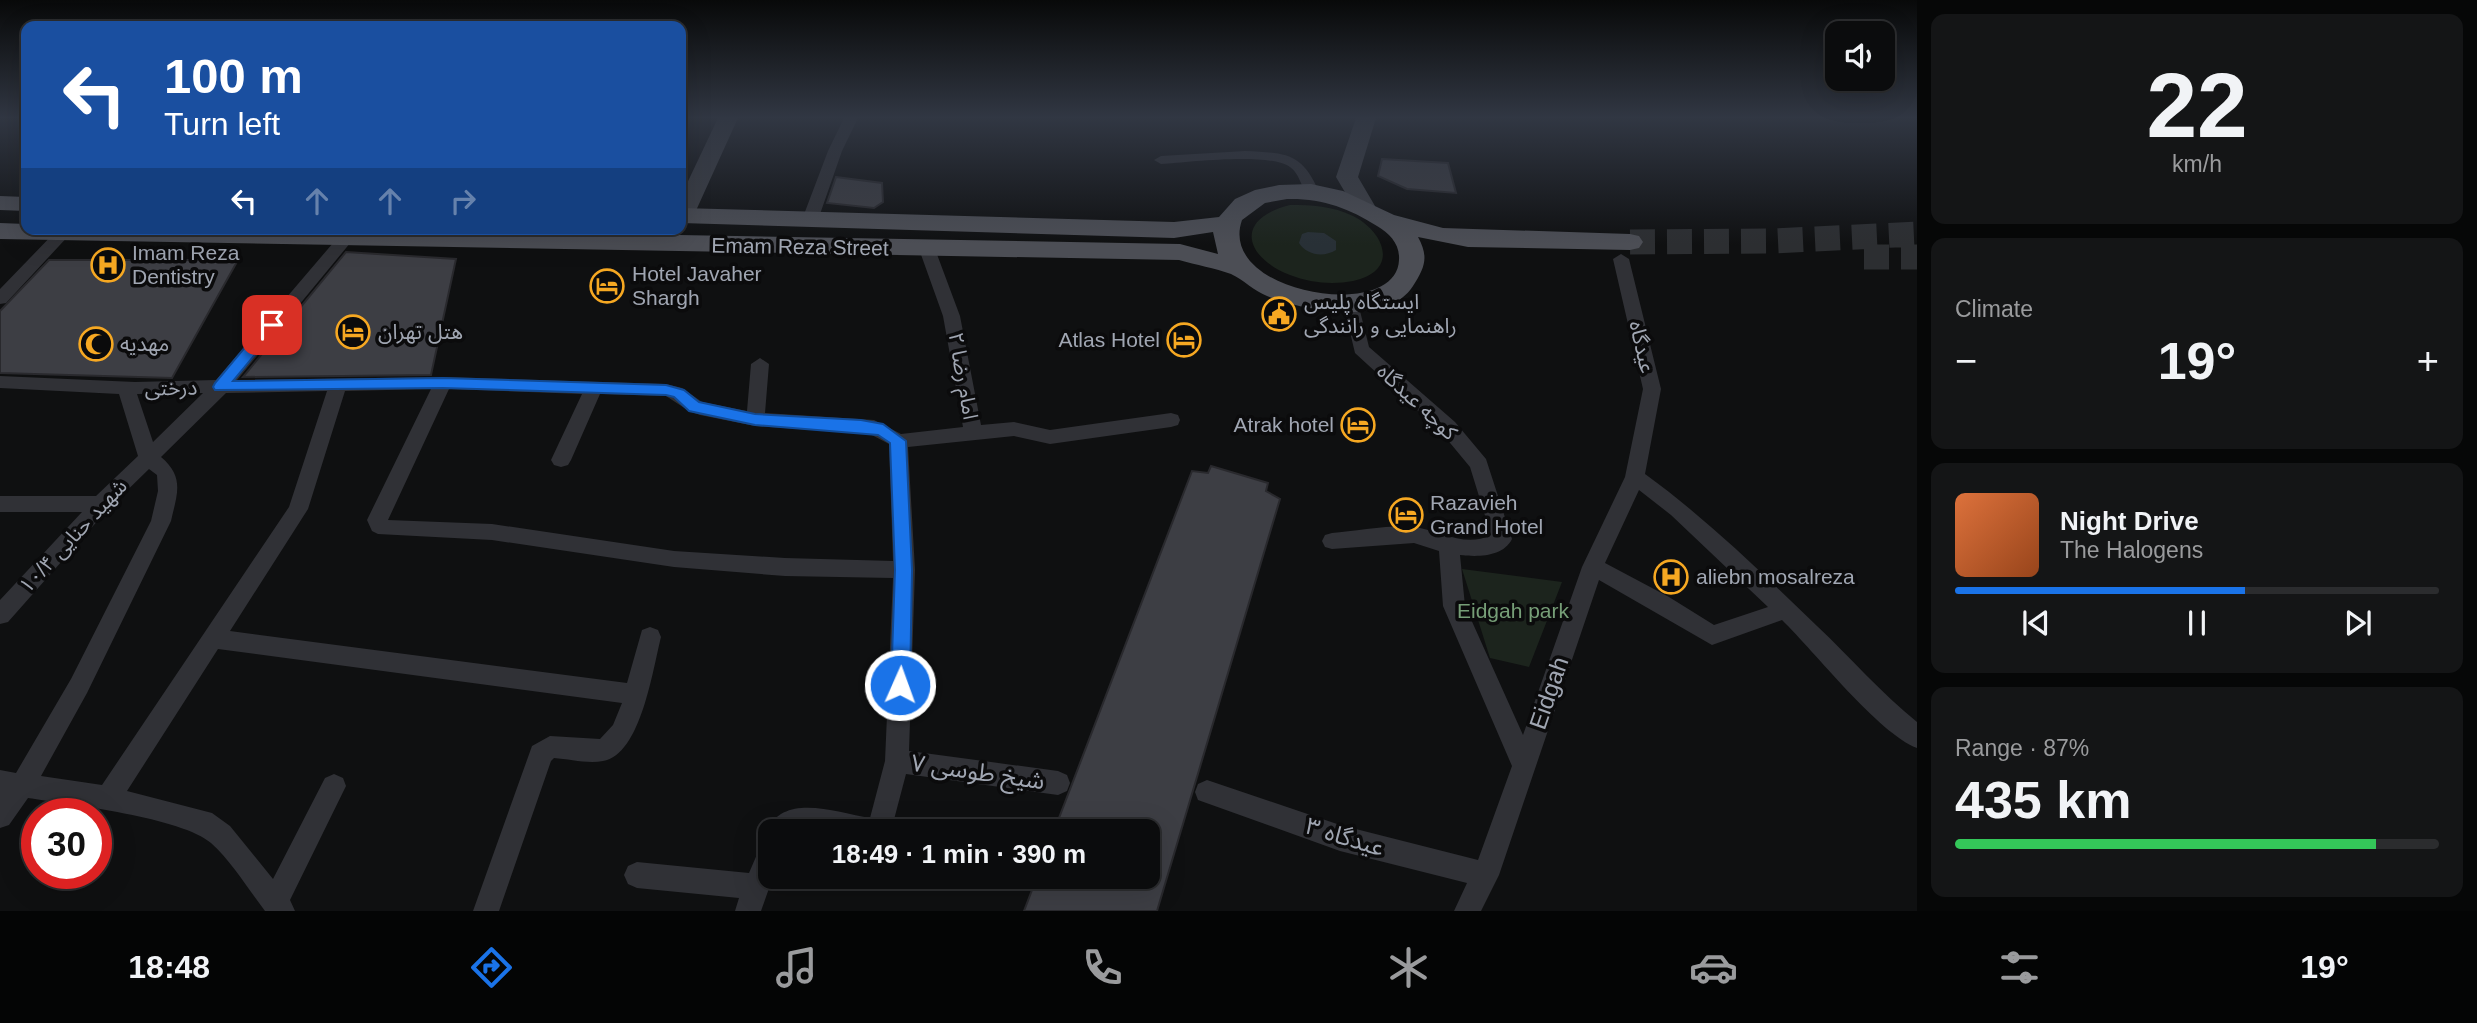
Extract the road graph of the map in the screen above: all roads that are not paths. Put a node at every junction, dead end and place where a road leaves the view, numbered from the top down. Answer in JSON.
{"nodes":[{"id":1,"x":704,"y":161,"type":"edge"},
{"id":2,"x":832,"y":161,"type":"edge"},
{"id":3,"x":1282,"y":161,"type":"edge"},
{"id":4,"x":1352,"y":161,"type":"edge"},
{"id":5,"x":687,"y":190,"type":"edge"},
{"id":6,"x":1312,"y":192,"type":"junction"},
{"id":7,"x":0,"y":203,"type":"edge"},
{"id":8,"x":21,"y":204,"type":"edge"},
{"id":9,"x":1364,"y":206,"type":"junction"},
{"id":10,"x":686,"y":215,"type":"edge"},
{"id":11,"x":811,"y":217,"type":"junction"},
{"id":12,"x":1389,"y":221,"type":"junction"},
{"id":13,"x":1227,"y":223,"type":"junction"},
{"id":14,"x":0,"y":231,"type":"edge"},
{"id":15,"x":21,"y":231,"type":"edge"},
{"id":16,"x":61,"y":235,"type":"edge"},
{"id":17,"x":184,"y":235,"type":"edge"},
{"id":18,"x":345,"y":239,"type":"junction"},
{"id":19,"x":927,"y":249,"type":"junction"},
{"id":20,"x":1630,"y":252,"type":"junction"},
{"id":21,"x":1242,"y":269,"type":"junction"},
{"id":22,"x":1411,"y":269,"type":"junction"},
{"id":23,"x":0,"y":299,"type":"edge"},
{"id":24,"x":1351,"y":303,"type":"junction"},
{"id":25,"x":760,"y":364,"type":"dead end"},
{"id":26,"x":0,"y":382,"type":"edge"},
{"id":27,"x":443,"y":383,"type":"junction"},
{"id":28,"x":338,"y":384,"type":"junction"},
{"id":29,"x":220,"y":387,"type":"junction"},
{"id":30,"x":594,"y":387,"type":"junction"},
{"id":31,"x":126,"y":388,"type":"junction"},
{"id":32,"x":755,"y":419,"type":"junction"},
{"id":33,"x":1171,"y":420,"type":"dead end"},
{"id":34,"x":973,"y":433,"type":"junction"},
{"id":35,"x":898,"y":441,"type":"junction"},
{"id":36,"x":148,"y":457,"type":"junction"},
{"id":37,"x":561,"y":460,"type":"dead end"},
{"id":38,"x":1635,"y":477,"type":"junction"},
{"id":39,"x":0,"y":504,"type":"edge"},
{"id":40,"x":101,"y":504,"type":"junction"},
{"id":41,"x":1332,"y":541,"type":"dead end"},
{"id":42,"x":1449,"y":546,"type":"junction"},
{"id":43,"x":1593,"y":567,"type":"junction"},
{"id":44,"x":904,"y":570,"type":"junction"},
{"id":45,"x":1785,"y":610,"type":"junction"},
{"id":46,"x":0,"y":615,"type":"edge"},
{"id":47,"x":650,"y":637,"type":"dead end"},
{"id":48,"x":214,"y":639,"type":"junction"},
{"id":49,"x":635,"y":694,"type":"junction"},
{"id":50,"x":1917,"y":737,"type":"edge"},
{"id":51,"x":897,"y":761,"type":"junction"},
{"id":52,"x":1524,"y":766,"type":"junction"},
{"id":53,"x":1058,"y":783,"type":"dead end"},
{"id":54,"x":11,"y":784,"type":"edge"},
{"id":55,"x":334,"y":786,"type":"dead end"},
{"id":56,"x":1207,"y":792,"type":"dead end"},
{"id":57,"x":108,"y":798,"type":"joint"},
{"id":58,"x":112,"y":799,"type":"edge"},
{"id":59,"x":0,"y":816,"type":"edge"},
{"id":60,"x":882,"y":819,"type":"edge"},
{"id":61,"x":638,"y":875,"type":"dead end"},
{"id":62,"x":1486,"y":875,"type":"junction"},
{"id":63,"x":752,"y":899,"type":"edge"},
{"id":64,"x":279,"y":906,"type":"edge"},
{"id":65,"x":486,"y":911,"type":"edge"},
{"id":66,"x":1467,"y":911,"type":"edge"}],
"edges":[{"from":1,"to":5,"type":"street"},
{"from":2,"to":11,"type":"street"},
{"from":3,"to":6,"type":"street"},
{"from":4,"to":9,"type":"street"},
{"from":6,"to":9,"type":"main road"},
{"from":6,"to":13,"type":"main road"},
{"from":7,"to":8,"type":"main road"},
{"from":9,"to":12,"type":"main road"},
{"from":10,"to":11,"type":"main road","name":"Emam Reza Street"},
{"from":11,"to":13,"type":"main road","name":"Emam Reza Street"},
{"from":12,"to":20,"type":"main road"},
{"from":12,"to":22,"type":"main road"},
{"from":13,"to":21,"type":"main road"},
{"from":14,"to":15,"type":"main road","name":"Emam Reza Street"},
{"from":16,"to":23,"type":"street"},
{"from":17,"to":18,"type":"main road","name":"Emam Reza Street"},
{"from":18,"to":19,"type":"main road","name":"Emam Reza Street"},
{"from":18,"to":29,"type":"street","name":"شهید حنایی ۱۰/۴"},
{"from":19,"to":21,"type":"main road","name":"Emam Reza Street"},
{"from":19,"to":34,"type":"street","name":"امام رضا ۲"},
{"from":20,"to":22,"type":"main road"},
{"from":20,"to":38,"type":"street","name":"عیدگاه"},
{"from":21,"to":24,"type":"main road"},
{"from":22,"to":24,"type":"main road"},
{"from":24,"to":42,"type":"street","name":"کوچه عیدگاه"},
{"from":25,"to":32,"type":"street"},
{"from":26,"to":31,"type":"street","name":"درختی"},
{"from":27,"to":28,"type":"street","name":"درختی"},
{"from":27,"to":30,"type":"street","name":"درختی"},
{"from":27,"to":44,"type":"street"},
{"from":28,"to":29,"type":"street","name":"درختی"},
{"from":28,"to":48,"type":"street"},
{"from":29,"to":31,"type":"street","name":"درختی"},
{"from":29,"to":36,"type":"street","name":"شهید حنایی ۱۰/۴"},
{"from":30,"to":32,"type":"street","name":"درختی"},
{"from":30,"to":37,"type":"street"},
{"from":31,"to":36,"type":"street"},
{"from":32,"to":35,"type":"street","name":"درختی"},
{"from":33,"to":34,"type":"street"},
{"from":34,"to":35,"type":"street","name":"امام رضا ۲"},
{"from":35,"to":44,"type":"street"},
{"from":36,"to":40,"type":"street","name":"شهید حنایی ۱۰/۴"},
{"from":36,"to":54,"type":"street"},
{"from":38,"to":43,"type":"street","name":"Eidgah"},
{"from":38,"to":45,"type":"street"},
{"from":39,"to":40,"type":"street"},
{"from":40,"to":46,"type":"street","name":"شهید حنایی ۱۰/۴"},
{"from":41,"to":42,"type":"street"},
{"from":42,"to":52,"type":"street"},
{"from":43,"to":45,"type":"street"},
{"from":43,"to":52,"type":"street","name":"Eidgah"},
{"from":44,"to":51,"type":"street"},
{"from":45,"to":50,"type":"street"},
{"from":47,"to":49,"type":"street"},
{"from":48,"to":49,"type":"street"},
{"from":48,"to":57,"type":"street"},
{"from":49,"to":65,"type":"street"},
{"from":51,"to":53,"type":"street","name":"شیخ طوسی ۷"},
{"from":51,"to":60,"type":"street"},
{"from":52,"to":62,"type":"street","name":"Eidgah"},
{"from":54,"to":57,"type":"street"},
{"from":54,"to":59,"type":"street"},
{"from":55,"to":64,"type":"street"},
{"from":56,"to":62,"type":"street","name":"عیدگاه ۳"},
{"from":58,"to":64,"type":"street"},
{"from":61,"to":63,"type":"street"},
{"from":62,"to":66,"type":"street","name":"Eidgah"}]}
